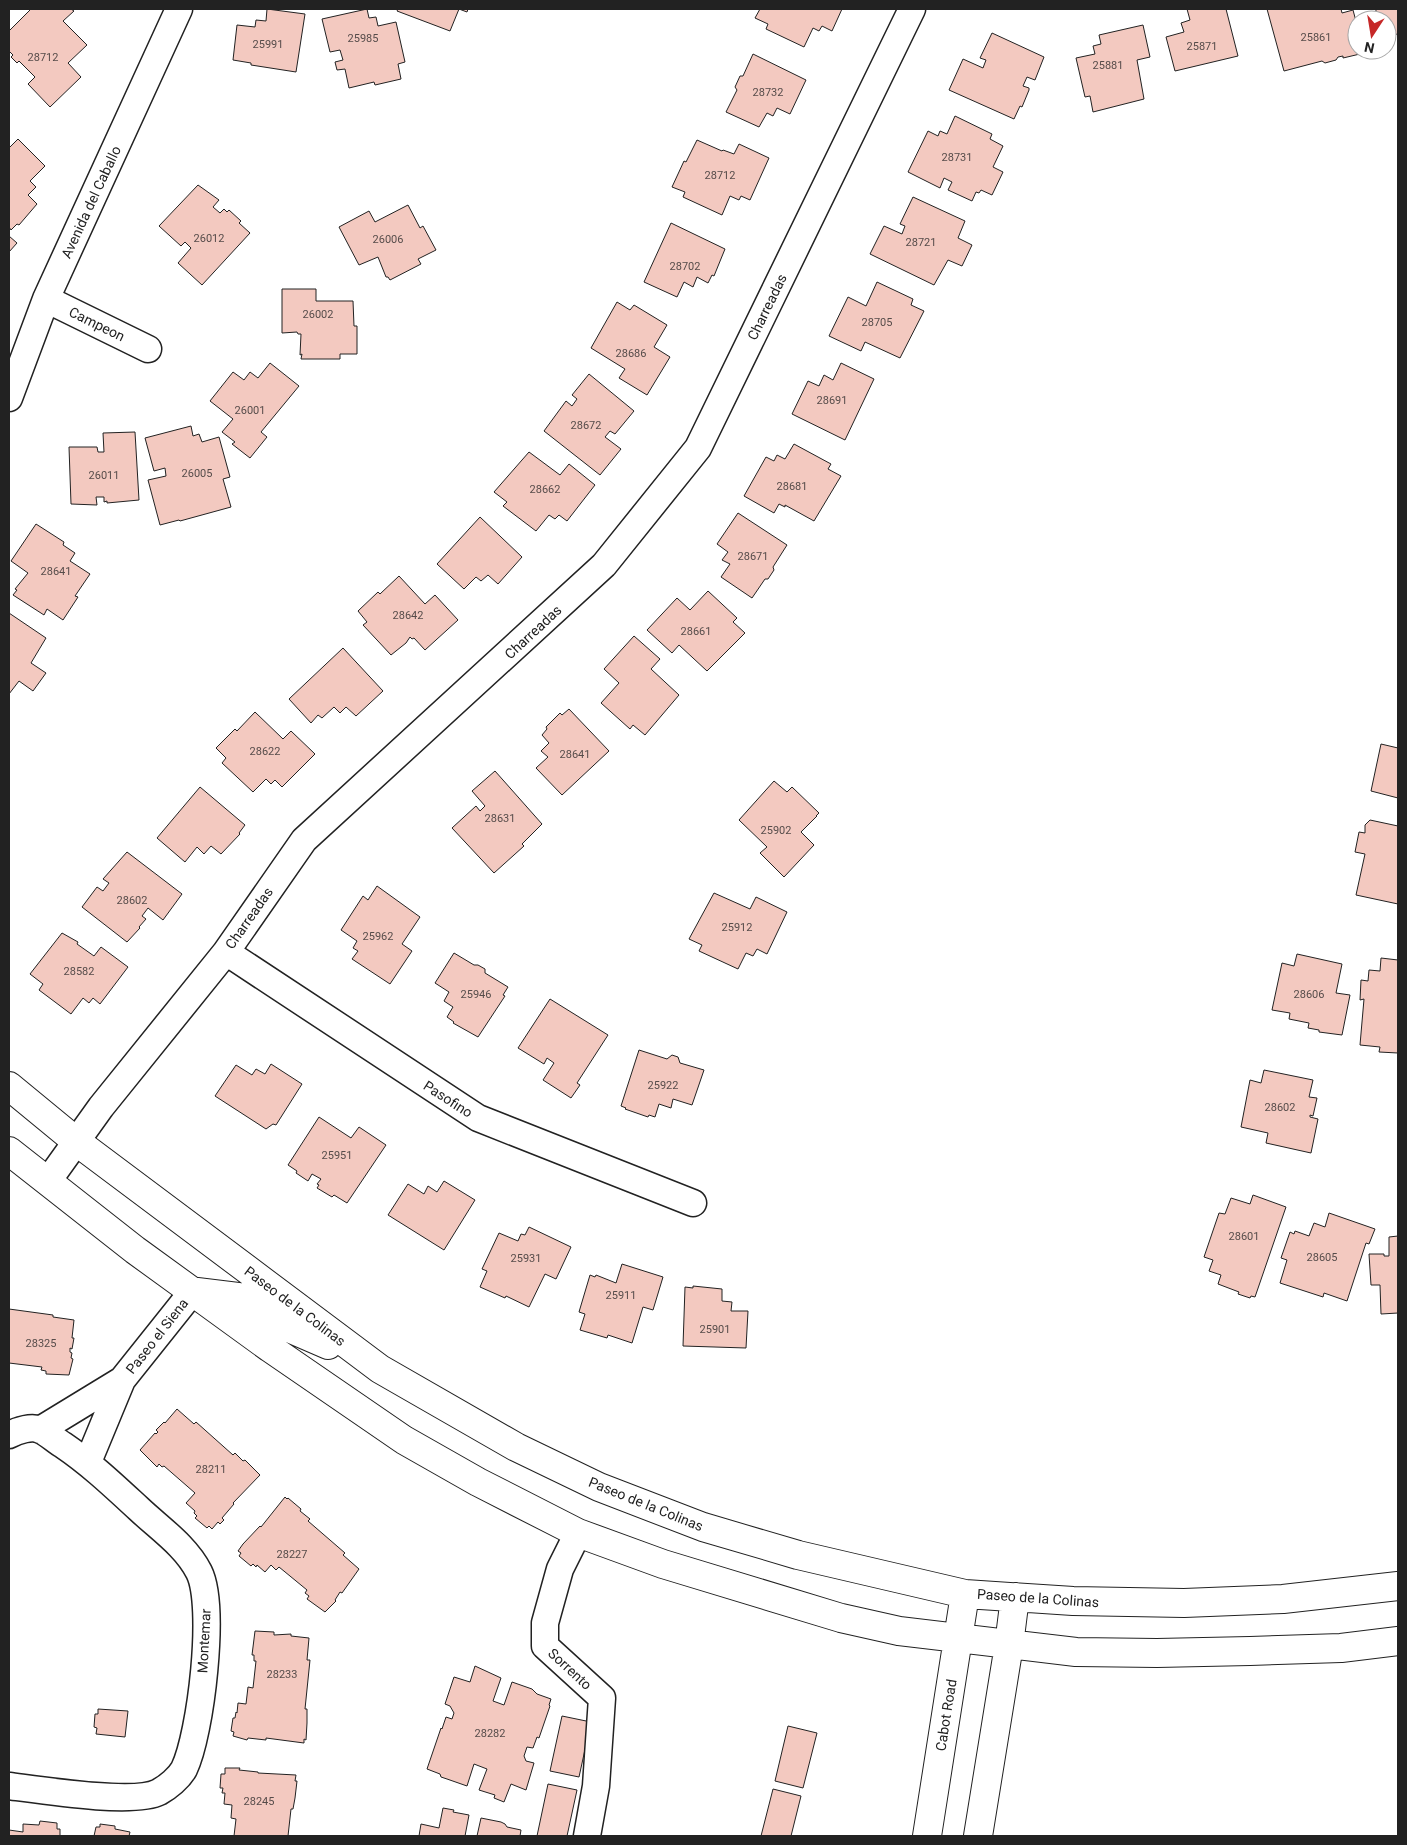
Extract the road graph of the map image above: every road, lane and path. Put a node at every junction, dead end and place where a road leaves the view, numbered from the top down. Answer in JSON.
{"nodes":[{"id":1,"x":179,"y":9,"type":"edge"},
{"id":2,"x":912,"y":9,"type":"edge"},
{"id":3,"x":46,"y":299,"type":"junction"},
{"id":4,"x":148,"y":349,"type":"dead end"},
{"id":5,"x":9,"y":398,"type":"edge"},
{"id":6,"x":226,"y":952,"type":"junction"},
{"id":7,"x":9,"y":1086,"type":"edge"},
{"id":8,"x":76,"y":1142,"type":"junction"},
{"id":9,"x":9,"y":1151,"type":"edge"},
{"id":10,"x":48,"y":1181,"type":"junction"},
{"id":11,"x":693,"y":1203,"type":"dead end"},
{"id":12,"x":193,"y":1291,"type":"junction"},
{"id":13,"x":380,"y":1369,"type":"junction"},
{"id":14,"x":122,"y":1380,"type":"junction"},
{"id":15,"x":40,"y":1430,"type":"junction"},
{"id":16,"x":9,"y":1435,"type":"edge"},
{"id":17,"x":88,"y":1462,"type":"junction"},
{"id":18,"x":578,"y":1533,"type":"junction"},
{"id":19,"x":1398,"y":1586,"type":"edge"},
{"id":20,"x":965,"y":1594,"type":"junction"},
{"id":21,"x":1015,"y":1596,"type":"junction"},
{"id":22,"x":957,"y":1639,"type":"junction"},
{"id":23,"x":1398,"y":1641,"type":"edge"},
{"id":24,"x":1009,"y":1645,"type":"junction"},
{"id":25,"x":9,"y":1786,"type":"edge"},
{"id":26,"x":587,"y":1836,"type":"edge"},
{"id":27,"x":927,"y":1836,"type":"edge"},
{"id":28,"x":978,"y":1836,"type":"edge"}],
"edges":[{"from":1,"to":3,"type":"street","name":"Avenida del Caballo"},
{"from":2,"to":6,"type":"street","name":"Charreadas"},
{"from":3,"to":4,"type":"street","name":"Campeon"},
{"from":3,"to":5,"type":"street","name":"Avenida del Caballo"},
{"from":6,"to":8,"type":"street","name":"Charreadas"},
{"from":6,"to":11,"type":"street","name":"Pasofino"},
{"from":7,"to":8,"type":"main road","name":"Paseo de la Colinas"},
{"from":8,"to":10,"type":"street","name":"Charreadas"},
{"from":8,"to":13,"type":"main road","name":"Paseo de la Colinas"},
{"from":9,"to":10,"type":"main road"},
{"from":10,"to":12,"type":"main road"},
{"from":12,"to":13,"type":"main road"},
{"from":12,"to":14,"type":"street","name":"Paseo el Siena"},
{"from":12,"to":18,"type":"main road"},
{"from":13,"to":20,"type":"main road","name":"Paseo de la Colinas"},
{"from":14,"to":15,"type":"street","name":"Paseo el Siena"},
{"from":14,"to":17,"type":"street","name":"Paseo el Siena"},
{"from":15,"to":16,"type":"street"},
{"from":15,"to":17,"type":"street","name":"Montemar"},
{"from":17,"to":25,"type":"street","name":"Montemar"},
{"from":18,"to":22,"type":"main road"},
{"from":18,"to":26,"type":"street","name":"Sorrento"},
{"from":19,"to":21,"type":"main road","name":"Paseo de la Colinas"},
{"from":20,"to":21,"type":"main road","name":"Paseo de la Colinas"},
{"from":20,"to":22,"type":"main road","name":"Cabot Road"},
{"from":21,"to":24,"type":"main road"},
{"from":22,"to":24,"type":"main road"},
{"from":22,"to":27,"type":"main road","name":"Cabot Road"},
{"from":23,"to":24,"type":"main road"},
{"from":24,"to":28,"type":"main road"}]}
